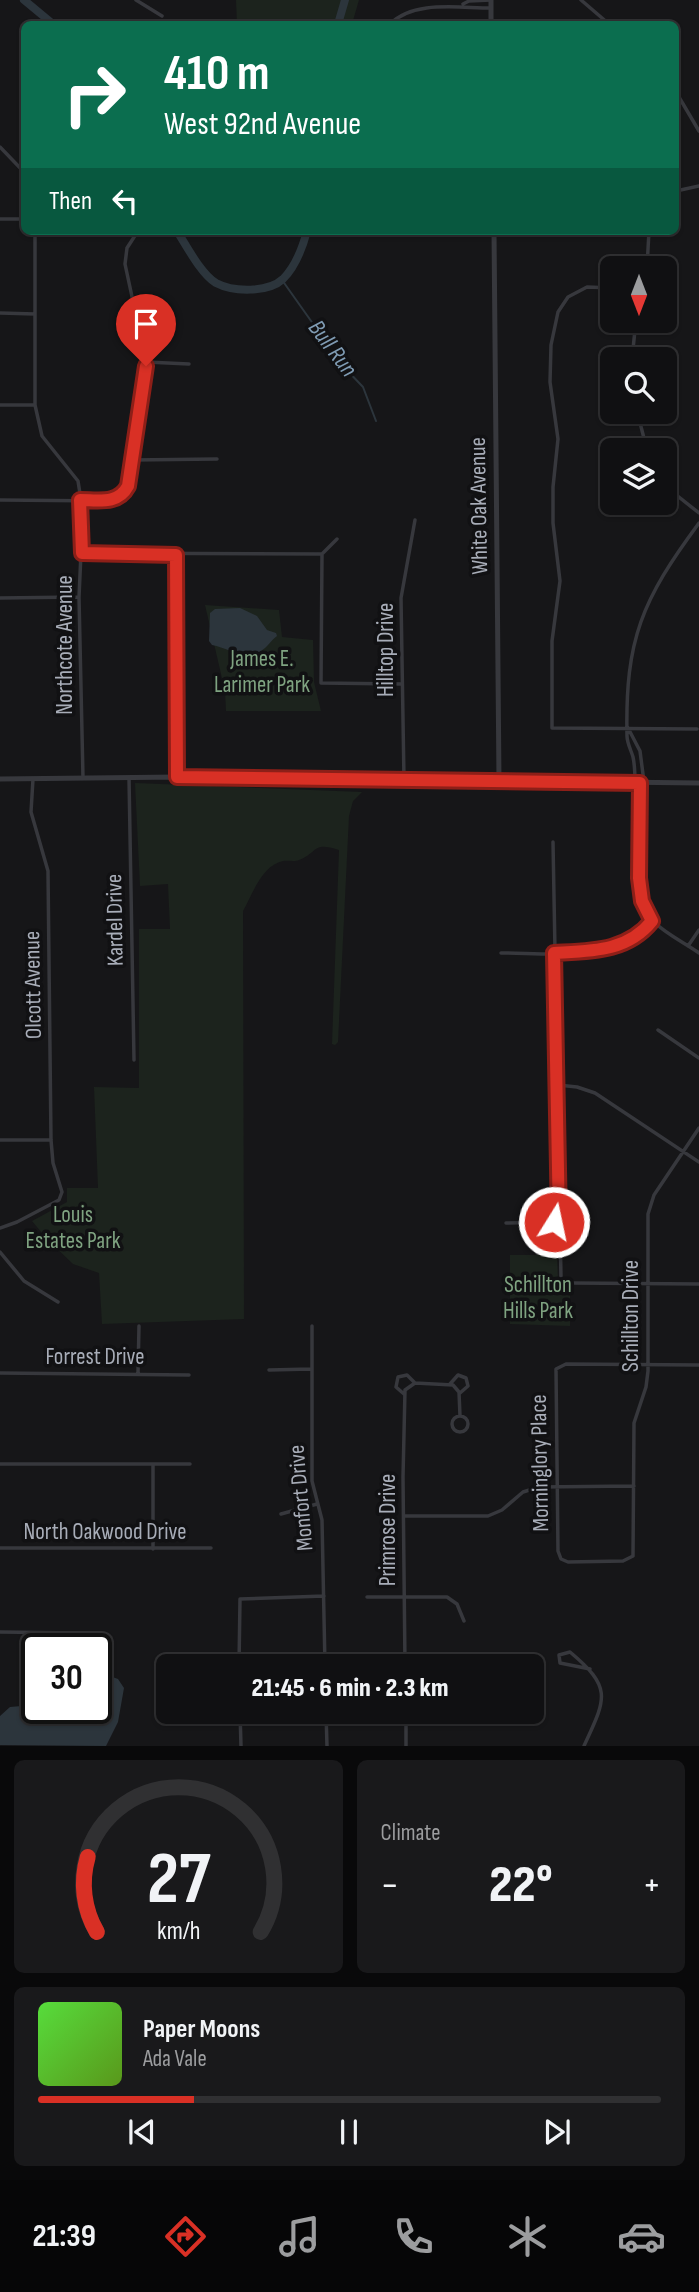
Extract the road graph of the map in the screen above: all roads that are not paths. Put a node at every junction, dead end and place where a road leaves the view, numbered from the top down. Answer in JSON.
{"nodes":[{"id":1,"x":136,"y":0,"type":"edge"},
{"id":2,"x":581,"y":0,"type":"edge"},
{"id":3,"x":491,"y":3,"type":"edge"},
{"id":4,"x":162,"y":16,"type":"dead end"},
{"id":5,"x":393,"y":21,"type":"edge"},
{"id":6,"x":491,"y":21,"type":"edge"},
{"id":7,"x":606,"y":21,"type":"edge"},
{"id":8,"x":679,"y":97,"type":"edge"},
{"id":9,"x":699,"y":131,"type":"edge"},
{"id":10,"x":0,"y":147,"type":"edge"},
{"id":11,"x":21,"y":169,"type":"edge"},
{"id":12,"x":699,"y":186,"type":"edge"},
{"id":13,"x":679,"y":190,"type":"edge"},
{"id":14,"x":0,"y":219,"type":"edge"},
{"id":15,"x":21,"y":219,"type":"edge"},
{"id":16,"x":35,"y":235,"type":"edge"},
{"id":17,"x":135,"y":235,"type":"edge"},
{"id":18,"x":494,"y":235,"type":"edge"},
{"id":19,"x":649,"y":235,"type":"edge"},
{"id":20,"x":648,"y":256,"type":"edge"},
{"id":21,"x":600,"y":288,"type":"edge"},
{"id":22,"x":0,"y":313,"type":"edge"},
{"id":23,"x":34,"y":314,"type":"junction"},
{"id":24,"x":146,"y":362,"type":"junction"},
{"id":25,"x":189,"y":364,"type":"dead end"},
{"id":26,"x":0,"y":405,"type":"edge"},
{"id":27,"x":35,"y":405,"type":"junction"},
{"id":28,"x":217,"y":459,"type":"dead end"},
{"id":29,"x":132,"y":460,"type":"junction"},
{"id":30,"x":677,"y":496,"type":"edge"},
{"id":31,"x":0,"y":500,"type":"edge"},
{"id":32,"x":80,"y":500,"type":"junction"},
{"id":33,"x":699,"y":513,"type":"edge"},
{"id":34,"x":415,"y":520,"type":"dead end"},
{"id":35,"x":699,"y":523,"type":"edge"},
{"id":36,"x":337,"y":539,"type":"dead end"},
{"id":37,"x":82,"y":553,"type":"junction"},
{"id":38,"x":322,"y":554,"type":"junction"},
{"id":39,"x":176,"y":555,"type":"junction"},
{"id":40,"x":79,"y":597,"type":"junction"},
{"id":41,"x":0,"y":598,"type":"edge"},
{"id":42,"x":401,"y":684,"type":"junction"},
{"id":43,"x":628,"y":728,"type":"junction"},
{"id":44,"x":697,"y":729,"type":"dead end"},
{"id":45,"x":177,"y":777,"type":"junction"},
{"id":46,"x":83,"y":778,"type":"junction"},
{"id":47,"x":129,"y":778,"type":"junction"},
{"id":48,"x":0,"y":779,"type":"edge"},
{"id":49,"x":33,"y":779,"type":"junction"},
{"id":50,"x":404,"y":780,"type":"junction"},
{"id":51,"x":499,"y":781,"type":"junction"},
{"id":52,"x":640,"y":783,"type":"junction"},
{"id":53,"x":699,"y":783,"type":"edge"},
{"id":54,"x":553,"y":842,"type":"dead end"},
{"id":55,"x":652,"y":921,"type":"junction"},
{"id":56,"x":699,"y":930,"type":"edge"},
{"id":57,"x":688,"y":946,"type":"junction"},
{"id":58,"x":501,"y":953,"type":"dead end"},
{"id":59,"x":554,"y":953,"type":"junction"},
{"id":60,"x":699,"y":953,"type":"edge"},
{"id":61,"x":658,"y":1030,"type":"dead end"},
{"id":62,"x":699,"y":1058,"type":"edge"},
{"id":63,"x":134,"y":1060,"type":"dead end"},
{"id":64,"x":558,"y":1085,"type":"junction"},
{"id":65,"x":699,"y":1128,"type":"edge"},
{"id":66,"x":0,"y":1140,"type":"edge"},
{"id":67,"x":51,"y":1140,"type":"junction"},
{"id":68,"x":683,"y":1151,"type":"junction"},
{"id":69,"x":699,"y":1162,"type":"edge"},
{"id":70,"x":559,"y":1222,"type":"junction"},
{"id":71,"x":506,"y":1223,"type":"dead end"},
{"id":72,"x":0,"y":1228,"type":"edge"},
{"id":73,"x":0,"y":1252,"type":"edge"},
{"id":74,"x":648,"y":1284,"type":"junction"},
{"id":75,"x":699,"y":1284,"type":"edge"},
{"id":76,"x":58,"y":1302,"type":"dead end"},
{"id":77,"x":139,"y":1326,"type":"dead end"},
{"id":78,"x":312,"y":1326,"type":"dead end"},
{"id":79,"x":648,"y":1365,"type":"junction"},
{"id":80,"x":699,"y":1365,"type":"edge"},
{"id":81,"x":311,"y":1369,"type":"junction"},
{"id":82,"x":269,"y":1370,"type":"dead end"},
{"id":83,"x":0,"y":1373,"type":"edge"},
{"id":84,"x":138,"y":1373,"type":"junction"},
{"id":85,"x":189,"y":1375,"type":"dead end"},
{"id":86,"x":415,"y":1383,"type":"junction"},
{"id":87,"x":450,"y":1384,"type":"junction"},
{"id":88,"x":404,"y":1394,"type":"junction"},
{"id":89,"x":460,"y":1394,"type":"junction"},
{"id":90,"x":460,"y":1416,"type":"junction"},
{"id":91,"x":0,"y":1464,"type":"edge"},
{"id":92,"x":153,"y":1464,"type":"junction"},
{"id":93,"x":190,"y":1464,"type":"dead end"},
{"id":94,"x":634,"y":1486,"type":"junction"},
{"id":95,"x":557,"y":1487,"type":"junction"},
{"id":96,"x":317,"y":1504,"type":"junction"},
{"id":97,"x":281,"y":1514,"type":"dead end"},
{"id":98,"x":404,"y":1516,"type":"junction"},
{"id":99,"x":0,"y":1548,"type":"edge"},
{"id":100,"x":211,"y":1548,"type":"dead end"},
{"id":101,"x":153,"y":1549,"type":"junction"},
{"id":102,"x":561,"y":1559,"type":"joint"},
{"id":103,"x":324,"y":1595,"type":"junction"},
{"id":104,"x":366,"y":1597,"type":"dead end"},
{"id":105,"x":405,"y":1597,"type":"junction"},
{"id":106,"x":464,"y":1620,"type":"dead end"},
{"id":107,"x":0,"y":1632,"type":"edge"},
{"id":108,"x":80,"y":1633,"type":"dead end"},
{"id":109,"x":239,"y":1654,"type":"edge"},
{"id":110,"x":325,"y":1654,"type":"edge"},
{"id":111,"x":405,"y":1654,"type":"edge"},
{"id":112,"x":590,"y":1669,"type":"junction"},
{"id":113,"x":240,"y":1724,"type":"edge"},
{"id":114,"x":326,"y":1724,"type":"edge"},
{"id":115,"x":406,"y":1724,"type":"edge"},
{"id":116,"x":241,"y":1746,"type":"edge"},
{"id":117,"x":327,"y":1746,"type":"edge"},
{"id":118,"x":407,"y":1746,"type":"edge"},
{"id":119,"x":584,"y":1746,"type":"edge"}],
"edges":[{"from":1,"to":4,"type":"street"},
{"from":2,"to":7,"type":"street"},
{"from":3,"to":5,"type":"street"},
{"from":3,"to":6,"type":"street"},
{"from":8,"to":9,"type":"street"},
{"from":10,"to":11,"type":"street"},
{"from":12,"to":13,"type":"street"},
{"from":14,"to":15,"type":"street"},
{"from":16,"to":23,"type":"street","name":"Northcote Avenue"},
{"from":17,"to":24,"type":"street"},
{"from":18,"to":51,"type":"street","name":"White Oak Avenue"},
{"from":19,"to":20,"type":"street"},
{"from":21,"to":43,"type":"street"},
{"from":22,"to":23,"type":"street"},
{"from":23,"to":27,"type":"street","name":"Northcote Avenue"},
{"from":24,"to":25,"type":"street"},
{"from":24,"to":29,"type":"street"},
{"from":26,"to":27,"type":"street"},
{"from":27,"to":32,"type":"street","name":"Northcote Avenue"},
{"from":28,"to":29,"type":"street"},
{"from":29,"to":32,"type":"street"},
{"from":30,"to":33,"type":"street"},
{"from":31,"to":32,"type":"street"},
{"from":32,"to":37,"type":"street","name":"Northcote Avenue"},
{"from":34,"to":42,"type":"street","name":"Hilltop Drive"},
{"from":35,"to":43,"type":"street"},
{"from":36,"to":38,"type":"street"},
{"from":37,"to":39,"type":"street"},
{"from":37,"to":40,"type":"street","name":"Northcote Avenue"},
{"from":38,"to":39,"type":"street"},
{"from":38,"to":42,"type":"street"},
{"from":39,"to":45,"type":"street"},
{"from":40,"to":41,"type":"street"},
{"from":40,"to":46,"type":"street","name":"Northcote Avenue"},
{"from":42,"to":50,"type":"street","name":"Hilltop Drive"},
{"from":43,"to":44,"type":"street"},
{"from":43,"to":52,"type":"street"},
{"from":43,"to":52,"type":"street"},
{"from":45,"to":47,"type":"street"},
{"from":45,"to":50,"type":"street"},
{"from":46,"to":47,"type":"street"},
{"from":46,"to":49,"type":"street"},
{"from":47,"to":63,"type":"street","name":"Kardel Drive"},
{"from":48,"to":49,"type":"street"},
{"from":49,"to":67,"type":"street","name":"Olcott Avenue"},
{"from":50,"to":51,"type":"street"},
{"from":51,"to":52,"type":"street"},
{"from":52,"to":53,"type":"street"},
{"from":52,"to":55,"type":"street"},
{"from":54,"to":59,"type":"street"},
{"from":55,"to":57,"type":"street"},
{"from":55,"to":59,"type":"street"},
{"from":56,"to":57,"type":"street"},
{"from":57,"to":60,"type":"street"},
{"from":58,"to":59,"type":"street"},
{"from":59,"to":64,"type":"street"},
{"from":61,"to":62,"type":"street"},
{"from":64,"to":68,"type":"street"},
{"from":64,"to":70,"type":"street"},
{"from":65,"to":68,"type":"street","name":"Schillton Drive"},
{"from":66,"to":67,"type":"street"},
{"from":67,"to":72,"type":"street","name":"Olcott Avenue"},
{"from":68,"to":69,"type":"street"},
{"from":68,"to":74,"type":"street","name":"Schillton Drive"},
{"from":70,"to":71,"type":"street"},
{"from":70,"to":74,"type":"street"},
{"from":73,"to":76,"type":"street"},
{"from":74,"to":75,"type":"street"},
{"from":74,"to":79,"type":"street","name":"Schillton Drive"},
{"from":77,"to":84,"type":"street"},
{"from":78,"to":81,"type":"street","name":"Monfort Drive"},
{"from":79,"to":80,"type":"street"},
{"from":79,"to":94,"type":"street","name":"Schillton Drive"},
{"from":79,"to":95,"type":"street","name":"Morninglory Place"},
{"from":81,"to":82,"type":"street"},
{"from":81,"to":96,"type":"street","name":"Monfort Drive"},
{"from":83,"to":84,"type":"street","name":"Forrest Drive"},
{"from":84,"to":85,"type":"street","name":"Forrest Drive"},
{"from":86,"to":87,"type":"street","name":"Primrose Drive"},
{"from":86,"to":88,"type":"street"},
{"from":86,"to":88,"type":"street","name":"Primrose Drive"},
{"from":87,"to":89,"type":"street"},
{"from":87,"to":89,"type":"street","name":"Primrose Drive"},
{"from":88,"to":98,"type":"street","name":"Primrose Drive"},
{"from":89,"to":90,"type":"street","name":"Primrose Drive"},
{"from":90,"to":90,"type":"street","name":"Primrose Drive"},
{"from":91,"to":92,"type":"street"},
{"from":92,"to":93,"type":"street"},
{"from":92,"to":101,"type":"street"},
{"from":94,"to":95,"type":"street"},
{"from":94,"to":102,"type":"street","name":"Schillton Drive"},
{"from":95,"to":98,"type":"street"},
{"from":95,"to":102,"type":"street","name":"Morninglory Place"},
{"from":96,"to":97,"type":"street"},
{"from":96,"to":103,"type":"street","name":"Monfort Drive"},
{"from":98,"to":105,"type":"street","name":"Primrose Drive"},
{"from":99,"to":101,"type":"street","name":"North Oakwood Drive"},
{"from":100,"to":101,"type":"street","name":"North Oakwood Drive"},
{"from":103,"to":109,"type":"street"},
{"from":103,"to":110,"type":"street","name":"Monfort Drive"},
{"from":104,"to":105,"type":"street"},
{"from":105,"to":106,"type":"street"},
{"from":105,"to":111,"type":"street","name":"Primrose Drive"},
{"from":107,"to":108,"type":"street"},
{"from":112,"to":112,"type":"street"},
{"from":112,"to":119,"type":"street"},
{"from":113,"to":116,"type":"street"},
{"from":114,"to":117,"type":"street"},
{"from":115,"to":118,"type":"street"}]}
